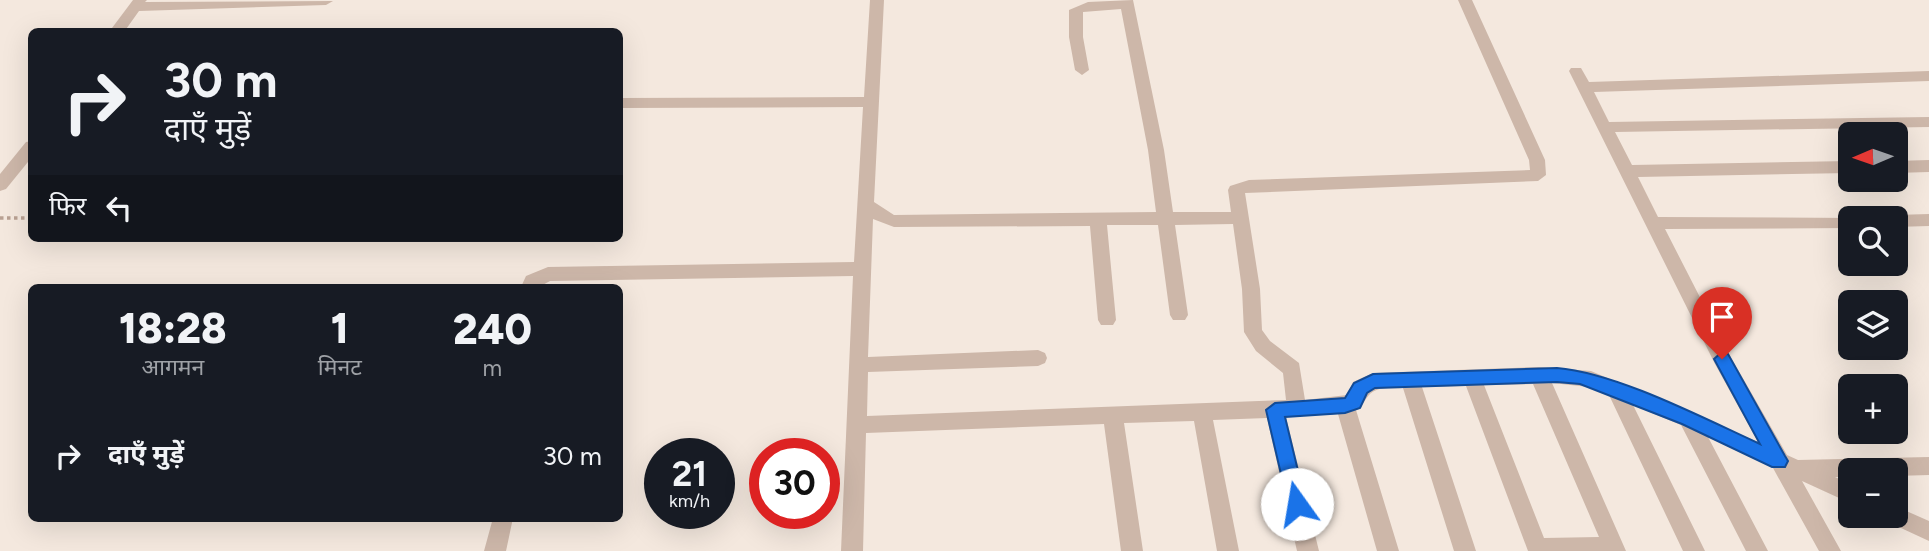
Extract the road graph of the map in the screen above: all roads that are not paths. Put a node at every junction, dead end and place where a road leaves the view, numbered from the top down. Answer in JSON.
{"nodes":[{"id":1,"x":877,"y":0,"type":"edge"},
{"id":2,"x":1465,"y":0,"type":"edge"},
{"id":3,"x":326,"y":1,"type":"edge"},
{"id":4,"x":1126,"y":2,"type":"edge"},
{"id":5,"x":138,"y":4,"type":"edge"},
{"id":6,"x":119,"y":28,"type":"edge"},
{"id":7,"x":1082,"y":70,"type":"dead end"},
{"id":8,"x":1929,"y":76,"type":"edge"},
{"id":9,"x":871,"y":102,"type":"junction"},
{"id":10,"x":623,"y":103,"type":"edge"},
{"id":11,"x":1929,"y":122,"type":"edge"},
{"id":12,"x":1604,"y":127,"type":"junction"},
{"id":13,"x":28,"y":151,"type":"edge"},
{"id":14,"x":1929,"y":166,"type":"edge"},
{"id":15,"x":1838,"y":167,"type":"edge"},
{"id":16,"x":1908,"y":167,"type":"edge"},
{"id":17,"x":1627,"y":171,"type":"junction"},
{"id":18,"x":0,"y":185,"type":"edge"},
{"id":19,"x":865,"y":204,"type":"junction"},
{"id":20,"x":1238,"y":218,"type":"junction"},
{"id":21,"x":1098,"y":219,"type":"junction"},
{"id":22,"x":1166,"y":219,"type":"junction"},
{"id":23,"x":1929,"y":220,"type":"edge"},
{"id":24,"x":1908,"y":221,"type":"edge"},
{"id":25,"x":1838,"y":222,"type":"edge"},
{"id":26,"x":1653,"y":223,"type":"junction"},
{"id":27,"x":862,"y":269,"type":"junction"},
{"id":28,"x":531,"y":284,"type":"edge"},
{"id":29,"x":1179,"y":315,"type":"dead end"},
{"id":30,"x":1107,"y":320,"type":"dead end"},
{"id":31,"x":1038,"y":358,"type":"dead end"},
{"id":32,"x":859,"y":365,"type":"junction"},
{"id":33,"x":1539,"y":375,"type":"junction"},
{"id":34,"x":1472,"y":377,"type":"junction"},
{"id":35,"x":1410,"y":380,"type":"junction"},
{"id":36,"x":1616,"y":389,"type":"junction"},
{"id":37,"x":1345,"y":406,"type":"junction"},
{"id":38,"x":1297,"y":409,"type":"junction"},
{"id":39,"x":1275,"y":410,"type":"junction"},
{"id":40,"x":1202,"y":413,"type":"junction"},
{"id":41,"x":1113,"y":416,"type":"junction"},
{"id":42,"x":1688,"y":419,"type":"junction"},
{"id":43,"x":856,"y":425,"type":"junction"},
{"id":44,"x":1787,"y":465,"type":"junction"},
{"id":45,"x":1929,"y":466,"type":"edge"},
{"id":46,"x":1838,"y":488,"type":"edge"},
{"id":47,"x":1908,"y":521,"type":"edge"},
{"id":48,"x":502,"y":522,"type":"edge"},
{"id":49,"x":1929,"y":531,"type":"edge"},
{"id":50,"x":1538,"y":549,"type":"edge"},
{"id":51,"x":1614,"y":549,"type":"edge"},
{"id":52,"x":495,"y":551,"type":"edge"},
{"id":53,"x":852,"y":551,"type":"edge"},
{"id":54,"x":1132,"y":551,"type":"edge"},
{"id":55,"x":1228,"y":551,"type":"edge"},
{"id":56,"x":1308,"y":551,"type":"edge"},
{"id":57,"x":1388,"y":551,"type":"edge"},
{"id":58,"x":1465,"y":551,"type":"edge"},
{"id":59,"x":1693,"y":551,"type":"edge"},
{"id":60,"x":1757,"y":551,"type":"edge"},
{"id":61,"x":1830,"y":551,"type":"edge"}],
"edges":[{"from":1,"to":9,"type":"street"},
{"from":2,"to":20,"type":"street"},
{"from":3,"to":5,"type":"street"},
{"from":4,"to":7,"type":"street"},
{"from":4,"to":22,"type":"street"},
{"from":5,"to":6,"type":"street"},
{"from":8,"to":12,"type":"street"},
{"from":9,"to":10,"type":"street"},
{"from":9,"to":19,"type":"street"},
{"from":11,"to":12,"type":"street"},
{"from":12,"to":17,"type":"street"},
{"from":13,"to":18,"type":"street"},
{"from":14,"to":16,"type":"street"},
{"from":15,"to":17,"type":"street"},
{"from":17,"to":26,"type":"street"},
{"from":19,"to":21,"type":"street"},
{"from":19,"to":27,"type":"street"},
{"from":20,"to":22,"type":"street"},
{"from":20,"to":38,"type":"street"},
{"from":21,"to":22,"type":"street"},
{"from":21,"to":30,"type":"street"},
{"from":22,"to":29,"type":"street"},
{"from":23,"to":24,"type":"street"},
{"from":25,"to":26,"type":"street"},
{"from":26,"to":44,"type":"street"},
{"from":27,"to":28,"type":"street"},
{"from":27,"to":32,"type":"street"},
{"from":31,"to":32,"type":"street"},
{"from":32,"to":43,"type":"street"},
{"from":33,"to":34,"type":"street"},
{"from":33,"to":36,"type":"street"},
{"from":33,"to":51,"type":"street"},
{"from":34,"to":35,"type":"street"},
{"from":34,"to":50,"type":"street"},
{"from":35,"to":37,"type":"street"},
{"from":35,"to":58,"type":"street"},
{"from":36,"to":42,"type":"street"},
{"from":36,"to":59,"type":"street"},
{"from":37,"to":38,"type":"street"},
{"from":37,"to":57,"type":"street"},
{"from":38,"to":39,"type":"street"},
{"from":39,"to":40,"type":"street"},
{"from":39,"to":56,"type":"street"},
{"from":40,"to":41,"type":"street"},
{"from":40,"to":55,"type":"street"},
{"from":41,"to":43,"type":"street"},
{"from":41,"to":54,"type":"street"},
{"from":42,"to":44,"type":"street"},
{"from":42,"to":60,"type":"street"},
{"from":43,"to":53,"type":"street"},
{"from":44,"to":45,"type":"street"},
{"from":44,"to":46,"type":"street"},
{"from":44,"to":61,"type":"street"},
{"from":47,"to":49,"type":"street"},
{"from":48,"to":52,"type":"street"},
{"from":50,"to":51,"type":"street"}]}
